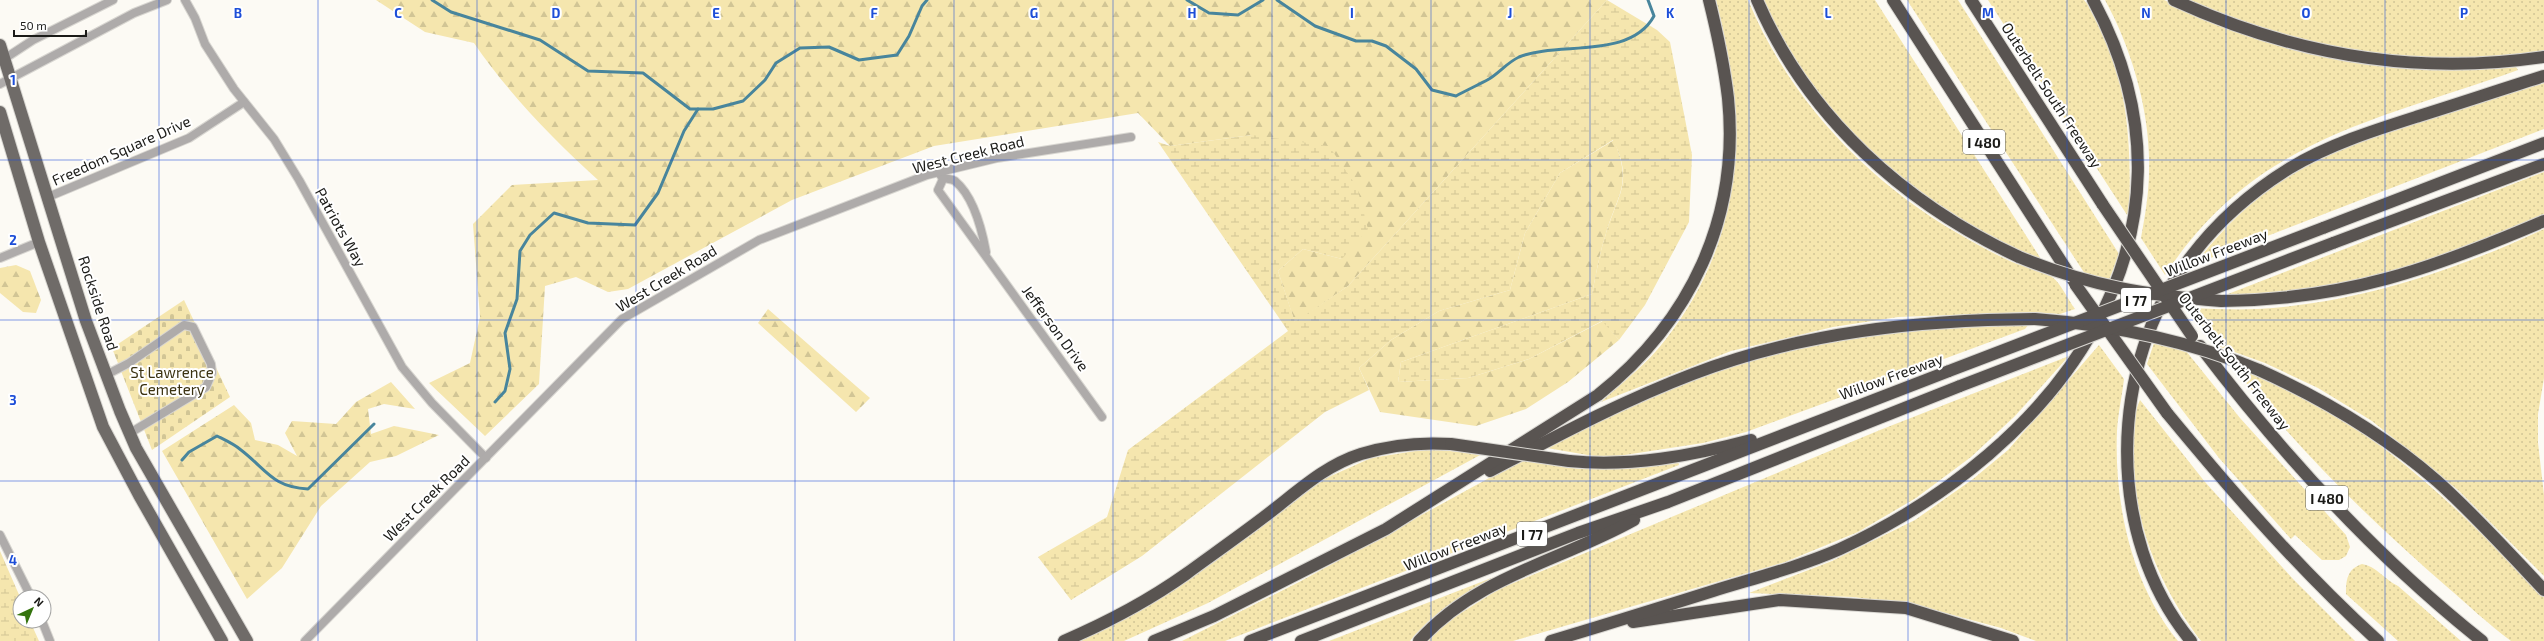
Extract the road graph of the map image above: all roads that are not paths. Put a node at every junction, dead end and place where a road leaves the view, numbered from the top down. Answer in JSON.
{"nodes":[{"id":1,"x":113,"y":0,"type":"edge"},
{"id":2,"x":167,"y":0,"type":"edge"},
{"id":3,"x":185,"y":0,"type":"edge"},
{"id":4,"x":1709,"y":0,"type":"edge"},
{"id":5,"x":1757,"y":0,"type":"edge"},
{"id":6,"x":1893,"y":0,"type":"edge"},
{"id":7,"x":1971,"y":0,"type":"edge"},
{"id":8,"x":2093,"y":0,"type":"edge"},
{"id":9,"x":2174,"y":0,"type":"edge"},
{"id":10,"x":0,"y":44,"type":"edge"},
{"id":11,"x":2544,"y":57,"type":"edge"},
{"id":12,"x":2,"y":60,"type":"edge"},
{"id":13,"x":2544,"y":76,"type":"edge"},
{"id":14,"x":11,"y":79,"type":"junction"},
{"id":15,"x":0,"y":84,"type":"edge"},
{"id":16,"x":244,"y":102,"type":"junction"},
{"id":17,"x":0,"y":112,"type":"edge"},
{"id":18,"x":1130,"y":137,"type":"dead end"},
{"id":19,"x":2544,"y":143,"type":"edge"},
{"id":20,"x":2544,"y":164,"type":"edge"},
{"id":21,"x":941,"y":176,"type":"junction"},
{"id":22,"x":48,"y":197,"type":"junction"},
{"id":23,"x":2544,"y":221,"type":"edge"},
{"id":24,"x":39,"y":242,"type":"junction"},
{"id":25,"x":986,"y":255,"type":"junction"},
{"id":26,"x":0,"y":258,"type":"edge"},
{"id":27,"x":106,"y":375,"type":"junction"},
{"id":28,"x":1102,"y":417,"type":"dead end"},
{"id":29,"x":1812,"y":422,"type":"junction"},
{"id":30,"x":130,"y":433,"type":"junction"},
{"id":31,"x":486,"y":458,"type":"junction"},
{"id":32,"x":1434,"y":497,"type":"junction"},
{"id":33,"x":1668,"y":502,"type":"junction"},
{"id":34,"x":0,"y":535,"type":"edge"},
{"id":35,"x":27,"y":589,"type":"edge"},
{"id":36,"x":2544,"y":590,"type":"edge"},
{"id":37,"x":1598,"y":628,"type":"junction"},
{"id":38,"x":45,"y":629,"type":"edge"},
{"id":39,"x":50,"y":641,"type":"edge"},
{"id":40,"x":222,"y":641,"type":"edge"},
{"id":41,"x":247,"y":641,"type":"edge"},
{"id":42,"x":305,"y":641,"type":"edge"},
{"id":43,"x":1064,"y":641,"type":"edge"},
{"id":44,"x":1154,"y":641,"type":"edge"},
{"id":45,"x":1250,"y":641,"type":"edge"},
{"id":46,"x":1301,"y":641,"type":"edge"},
{"id":47,"x":1419,"y":641,"type":"edge"},
{"id":48,"x":1551,"y":641,"type":"edge"},
{"id":49,"x":2013,"y":641,"type":"edge"},
{"id":50,"x":2191,"y":641,"type":"edge"},
{"id":51,"x":2378,"y":641,"type":"edge"},
{"id":52,"x":2482,"y":641,"type":"edge"}],
"edges":[{"from":1,"to":12,"type":"street"},
{"from":2,"to":14,"type":"street"},
{"from":3,"to":16,"type":"street","name":"Patriots Way"},
{"from":4,"to":32,"type":"highway"},
{"from":5,"to":23,"type":"highway","bridge":true},
{"from":6,"to":51,"type":"highway","number":"I 480","bridge":true},
{"from":7,"to":52,"type":"highway","name":"Outerbelt South Freeway","number":"I 480","bridge":true},
{"from":8,"to":37,"type":"highway"},
{"from":9,"to":11,"type":"highway"},
{"from":10,"to":12,"type":"main road","name":"Rockside Road"},
{"from":12,"to":14,"type":"main road","name":"Rockside Road"},
{"from":13,"to":50,"type":"highway"},
{"from":14,"to":15,"type":"street"},
{"from":14,"to":22,"type":"main road","name":"Rockside Road"},
{"from":16,"to":22,"type":"street","name":"Freedom Square Drive"},
{"from":16,"to":31,"type":"street","name":"Patriots Way"},
{"from":17,"to":24,"type":"main road"},
{"from":18,"to":21,"type":"street","name":"West Creek Road"},
{"from":19,"to":29,"type":"highway","name":"Willow Freeway","number":"I 77","bridge":true},
{"from":20,"to":33,"type":"highway","number":"I 77","bridge":true},
{"from":21,"to":25,"type":"street","name":"Jefferson Drive"},
{"from":21,"to":25,"type":"street","name":"Jefferson Drive"},
{"from":21,"to":31,"type":"street","name":"West Creek Road"},
{"from":22,"to":27,"type":"main road","name":"Rockside Road"},
{"from":24,"to":26,"type":"street"},
{"from":24,"to":40,"type":"main road"},
{"from":25,"to":28,"type":"street","name":"Jefferson Drive"},
{"from":27,"to":30,"type":"main road","name":"Rockside Road"},
{"from":27,"to":30,"type":"street"},
{"from":29,"to":43,"type":"highway","bridge":true},
{"from":29,"to":45,"type":"highway","name":"Willow Freeway","number":"I 77"},
{"from":30,"to":41,"type":"main road","name":"Rockside Road"},
{"from":31,"to":42,"type":"street","name":"West Creek Road"},
{"from":32,"to":36,"type":"highway","bridge":true},
{"from":32,"to":44,"type":"highway"},
{"from":33,"to":46,"type":"highway","number":"I 77"},
{"from":33,"to":47,"type":"highway"},
{"from":34,"to":35,"type":"street"},
{"from":37,"to":48,"type":"highway"},
{"from":37,"to":49,"type":"highway"},
{"from":38,"to":39,"type":"street"}]}
